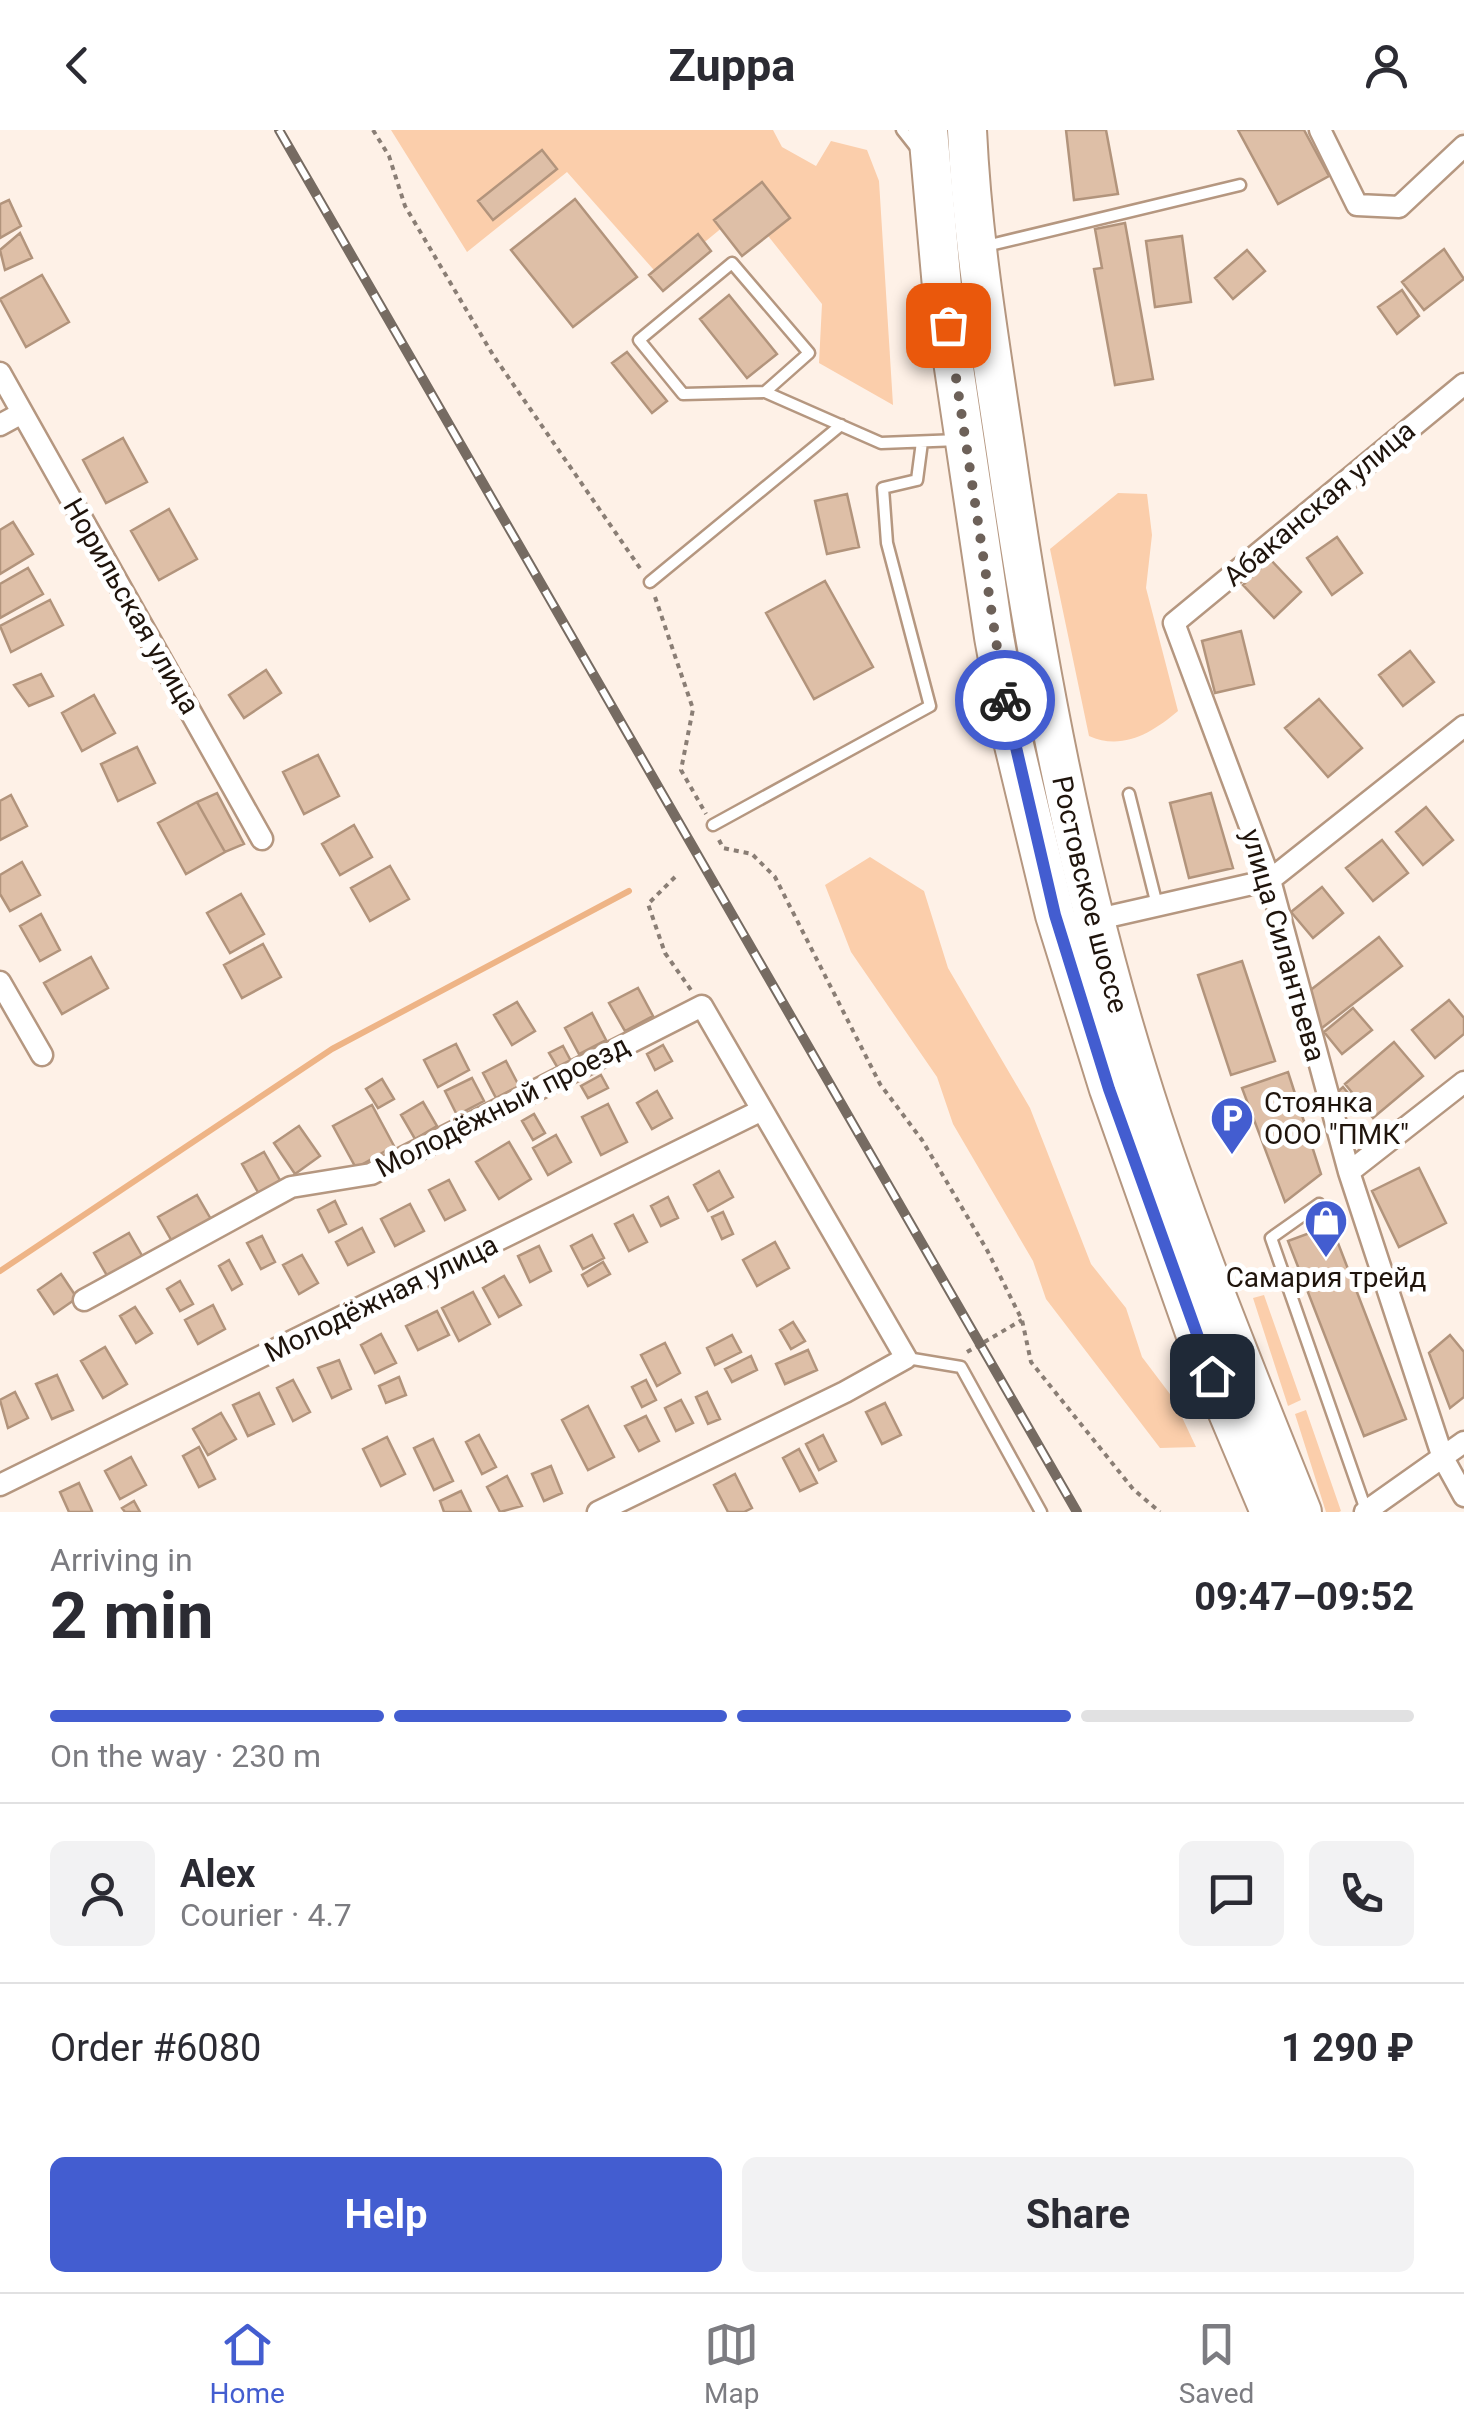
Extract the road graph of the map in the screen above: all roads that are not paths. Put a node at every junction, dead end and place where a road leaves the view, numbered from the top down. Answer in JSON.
{"nodes":[{"id":1,"x":902,"y":130,"type":"edge"},
{"id":2,"x":968,"y":130,"type":"edge"},
{"id":3,"x":1320,"y":130,"type":"edge"},
{"id":4,"x":1464,"y":146,"type":"edge"},
{"id":5,"x":929,"y":148,"type":"edge"},
{"id":6,"x":1240,"y":185,"type":"dead end"},
{"id":7,"x":975,"y":248,"type":"junction"},
{"id":8,"x":0,"y":374,"type":"edge"},
{"id":9,"x":1464,"y":384,"type":"edge"},
{"id":10,"x":765,"y":392,"type":"junction"},
{"id":11,"x":22,"y":413,"type":"junction"},
{"id":12,"x":0,"y":424,"type":"edge"},
{"id":13,"x":841,"y":425,"type":"junction"},
{"id":14,"x":965,"y":440,"type":"junction"},
{"id":15,"x":922,"y":442,"type":"junction"},
{"id":16,"x":650,"y":582,"type":"road end"},
{"id":17,"x":1174,"y":623,"type":"joint"},
{"id":18,"x":1464,"y":726,"type":"edge"},
{"id":19,"x":1130,"y":794,"type":"dead end"},
{"id":20,"x":712,"y":825,"type":"road end"},
{"id":21,"x":262,"y":838,"type":"dead end"},
{"id":22,"x":1270,"y":880,"type":"junction"},
{"id":23,"x":1158,"y":906,"type":"junction"},
{"id":24,"x":1094,"y":920,"type":"junction"},
{"id":25,"x":0,"y":982,"type":"edge"},
{"id":26,"x":42,"y":1055,"type":"dead end"},
{"id":27,"x":1464,"y":1082,"type":"edge"},
{"id":28,"x":762,"y":1110,"type":"junction"},
{"id":29,"x":1349,"y":1172,"type":"junction"},
{"id":30,"x":1319,"y":1204,"type":"dead end"},
{"id":31,"x":84,"y":1300,"type":"dead end"},
{"id":32,"x":906,"y":1358,"type":"junction"},
{"id":33,"x":1464,"y":1442,"type":"edge"},
{"id":34,"x":1443,"y":1458,"type":"junction"},
{"id":35,"x":0,"y":1485,"type":"edge"},
{"id":36,"x":1464,"y":1496,"type":"edge"},
{"id":37,"x":1366,"y":1511,"type":"edge"},
{"id":38,"x":598,"y":1512,"type":"edge"},
{"id":39,"x":1041,"y":1512,"type":"edge"},
{"id":40,"x":1270,"y":1512,"type":"edge"},
{"id":41,"x":1302,"y":1512,"type":"edge"}],
"edges":[{"from":1,"to":5,"type":"lane"},
{"from":2,"to":7,"type":"highway","name":"Ростовское шоссе"},
{"from":3,"to":4,"type":"street"},
{"from":5,"to":14,"type":"highway","name":"Ростовское шоссе"},
{"from":6,"to":7,"type":"lane"},
{"from":7,"to":24,"type":"highway","name":"Ростовское шоссе"},
{"from":8,"to":11,"type":"street","name":"Норильская улица"},
{"from":9,"to":17,"type":"street","name":"Абаканская улица"},
{"from":10,"to":10,"type":"lane"},
{"from":10,"to":13,"type":"lane"},
{"from":11,"to":12,"type":"street"},
{"from":11,"to":21,"type":"street","name":"Норильская улица"},
{"from":13,"to":15,"type":"lane"},
{"from":13,"to":16,"type":"lane"},
{"from":14,"to":15,"type":"lane"},
{"from":14,"to":40,"type":"highway","name":"Ростовское шоссе"},
{"from":15,"to":20,"type":"lane"},
{"from":17,"to":22,"type":"street","name":"улица Силантьева"},
{"from":18,"to":22,"type":"street"},
{"from":19,"to":23,"type":"lane"},
{"from":22,"to":23,"type":"street"},
{"from":22,"to":29,"type":"street","name":"улица Силантьева"},
{"from":23,"to":24,"type":"street"},
{"from":24,"to":41,"type":"highway","name":"Ростовское шоссе"},
{"from":25,"to":26,"type":"street"},
{"from":27,"to":29,"type":"street"},
{"from":28,"to":31,"type":"street","name":"Молодёжный проезд"},
{"from":28,"to":32,"type":"street"},
{"from":28,"to":35,"type":"street","name":"Молодёжная улица"},
{"from":29,"to":34,"type":"street","name":"улица Силантьева"},
{"from":30,"to":37,"type":"lane"},
{"from":32,"to":38,"type":"street"},
{"from":32,"to":39,"type":"lane"},
{"from":33,"to":34,"type":"street"},
{"from":34,"to":36,"type":"street","name":"улица Силантьева"},
{"from":34,"to":37,"type":"street"}]}
